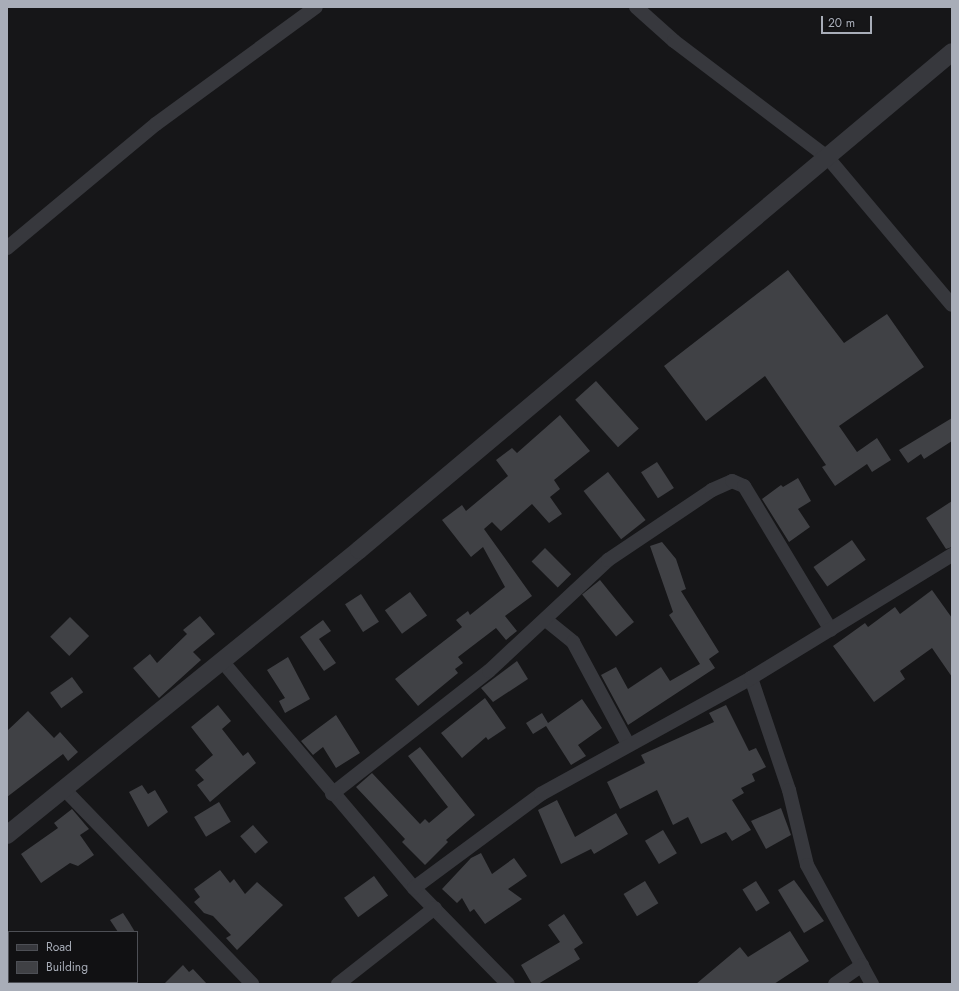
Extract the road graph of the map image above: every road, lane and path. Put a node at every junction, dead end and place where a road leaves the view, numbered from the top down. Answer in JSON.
{"nodes":[{"id":1,"x":316,"y":7,"type":"edge"},
{"id":2,"x":636,"y":7,"type":"edge"},
{"id":3,"x":952,"y":52,"type":"edge"},
{"id":4,"x":828,"y":158,"type":"junction"},
{"id":5,"x":7,"y":248,"type":"edge"},
{"id":6,"x":952,"y":305,"type":"edge"},
{"id":7,"x":952,"y":555,"type":"edge"},
{"id":8,"x":546,"y":620,"type":"junction"},
{"id":9,"x":831,"y":630,"type":"junction"},
{"id":10,"x":222,"y":661,"type":"junction"},
{"id":11,"x":752,"y":678,"type":"junction"},
{"id":12,"x":628,"y":744,"type":"junction"},
{"id":13,"x":64,"y":789,"type":"junction"},
{"id":14,"x":332,"y":794,"type":"junction"},
{"id":15,"x":7,"y":835,"type":"edge"},
{"id":16,"x":414,"y":888,"type":"junction"},
{"id":17,"x":435,"y":908,"type":"junction"},
{"id":18,"x":862,"y":965,"type":"junction"},
{"id":19,"x":252,"y":984,"type":"edge"},
{"id":20,"x":338,"y":984,"type":"edge"},
{"id":21,"x":508,"y":984,"type":"edge"},
{"id":22,"x":835,"y":984,"type":"edge"},
{"id":23,"x":872,"y":984,"type":"edge"}],
"edges":[{"from":1,"to":5,"type":"street"},
{"from":2,"to":4,"type":"street"},
{"from":3,"to":4,"type":"street"},
{"from":4,"to":6,"type":"street"},
{"from":4,"to":10,"type":"street"},
{"from":7,"to":9,"type":"street"},
{"from":8,"to":9,"type":"street"},
{"from":8,"to":12,"type":"street"},
{"from":8,"to":14,"type":"street"},
{"from":9,"to":11,"type":"street"},
{"from":10,"to":13,"type":"street"},
{"from":10,"to":14,"type":"street"},
{"from":11,"to":12,"type":"street"},
{"from":11,"to":18,"type":"street"},
{"from":12,"to":16,"type":"street"},
{"from":13,"to":15,"type":"street"},
{"from":13,"to":19,"type":"street"},
{"from":14,"to":16,"type":"street"},
{"from":16,"to":17,"type":"street"},
{"from":17,"to":20,"type":"street"},
{"from":17,"to":21,"type":"street"},
{"from":18,"to":22,"type":"street"},
{"from":18,"to":23,"type":"street"}]}
